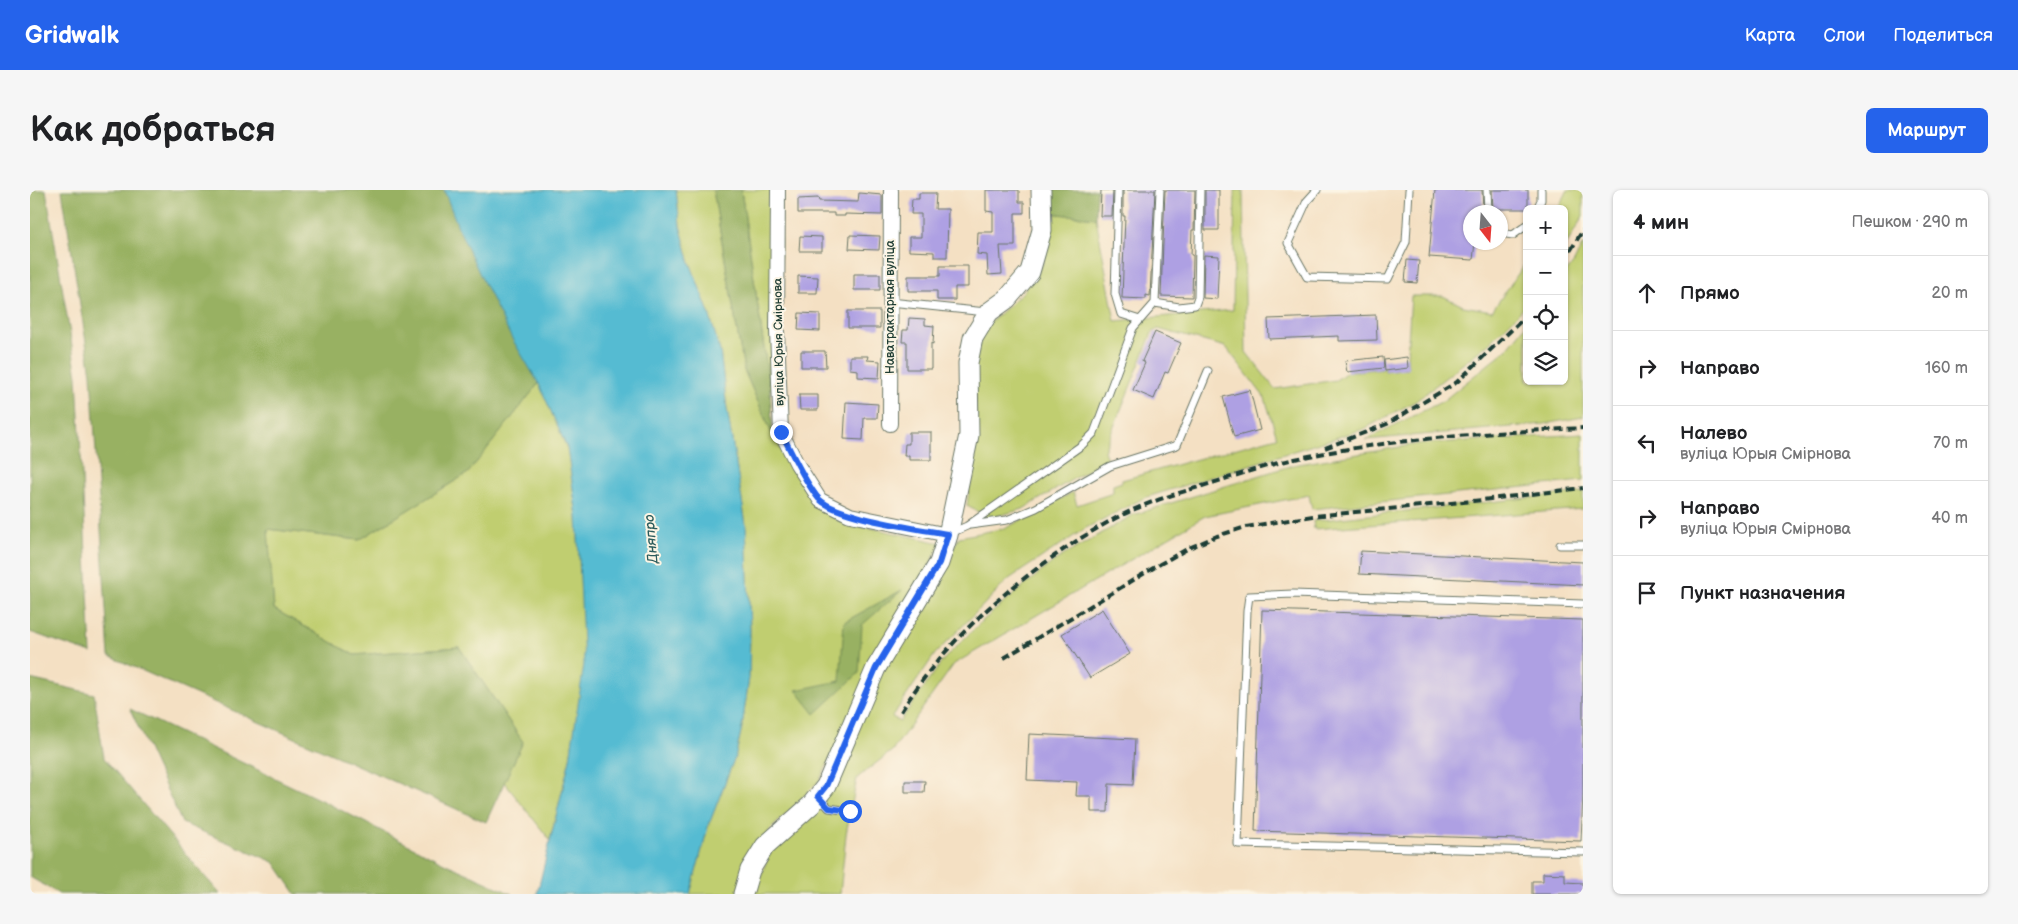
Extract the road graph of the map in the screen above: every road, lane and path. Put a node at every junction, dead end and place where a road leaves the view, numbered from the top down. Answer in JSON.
{"nodes":[{"id":1,"x":778,"y":190,"type":"edge"},
{"id":2,"x":892,"y":190,"type":"edge"},
{"id":3,"x":1041,"y":190,"type":"edge"},
{"id":4,"x":1118,"y":190,"type":"edge"},
{"id":5,"x":1160,"y":190,"type":"edge"},
{"id":6,"x":1200,"y":190,"type":"edge"},
{"id":7,"x":1318,"y":190,"type":"edge"},
{"id":8,"x":1409,"y":190,"type":"edge"},
{"id":9,"x":1487,"y":190,"type":"edge"},
{"id":10,"x":1541,"y":190,"type":"edge"},
{"id":11,"x":1488,"y":205,"type":"edge"},
{"id":12,"x":1539,"y":205,"type":"edge"},
{"id":13,"x":1523,"y":228,"type":"edge"},
{"id":14,"x":1508,"y":234,"type":"edge"},
{"id":15,"x":890,"y":302,"type":"junction"},
{"id":16,"x":1155,"y":303,"type":"junction"},
{"id":17,"x":989,"y":312,"type":"junction"},
{"id":18,"x":1140,"y":320,"type":"junction"},
{"id":19,"x":1208,"y":371,"type":"dead end"},
{"id":20,"x":890,"y":424,"type":"dead end"},
{"id":21,"x":967,"y":526,"type":"junction"},
{"id":22,"x":948,"y":534,"type":"junction"},
{"id":23,"x":1560,"y":545,"type":"dead end"},
{"id":24,"x":1583,"y":546,"type":"edge"},
{"id":25,"x":1583,"y":604,"type":"edge"},
{"id":26,"x":818,"y":796,"type":"junction"},
{"id":27,"x":850,"y":811,"type":"dead end"},
{"id":28,"x":1583,"y":852,"type":"edge"},
{"id":29,"x":743,"y":894,"type":"edge"}],
"edges":[{"from":1,"to":22,"type":"street","name":"вуліца Юрыя Смірнова"},
{"from":2,"to":15,"type":"street","name":"Наватрактарная вуліца"},
{"from":3,"to":17,"type":"street"},
{"from":4,"to":18,"type":"lane"},
{"from":5,"to":16,"type":"lane"},
{"from":6,"to":16,"type":"lane"},
{"from":7,"to":8,"type":"lane"},
{"from":9,"to":11,"type":"lane"},
{"from":10,"to":12,"type":"lane"},
{"from":13,"to":14,"type":"lane"},
{"from":15,"to":17,"type":"lane"},
{"from":15,"to":20,"type":"street","name":"Наватрактарная вуліца"},
{"from":16,"to":18,"type":"lane"},
{"from":17,"to":22,"type":"street"},
{"from":18,"to":21,"type":"lane"},
{"from":19,"to":21,"type":"lane"},
{"from":21,"to":22,"type":"lane"},
{"from":22,"to":26,"type":"street"},
{"from":23,"to":24,"type":"lane"},
{"from":25,"to":28,"type":"lane"},
{"from":26,"to":27,"type":"lane"},
{"from":26,"to":29,"type":"street"}]}
